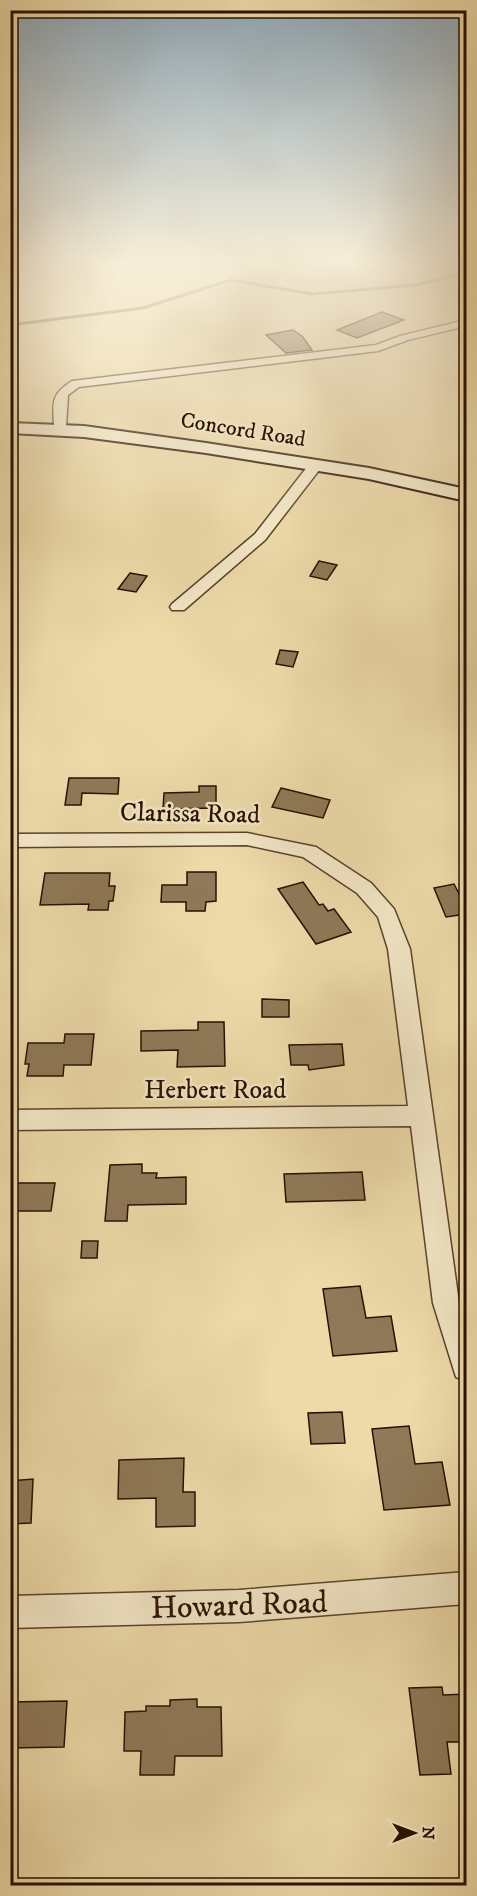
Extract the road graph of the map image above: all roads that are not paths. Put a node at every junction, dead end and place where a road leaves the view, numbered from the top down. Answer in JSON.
{"nodes":[{"id":1,"x":361,"y":350,"type":"edge"},
{"id":2,"x":10,"y":420,"type":"edge"},
{"id":3,"x":60,"y":427,"type":"junction"},
{"id":4,"x":19,"y":428,"type":"edge"},
{"id":5,"x":316,"y":465,"type":"junction"},
{"id":6,"x":466,"y":495,"type":"edge"},
{"id":7,"x":178,"y":607,"type":"dead end"},
{"id":8,"x":10,"y":841,"type":"edge"},
{"id":9,"x":421,"y":1116,"type":"junction"},
{"id":10,"x":10,"y":1120,"type":"edge"},
{"id":11,"x":466,"y":1368,"type":"edge"},
{"id":12,"x":466,"y":1588,"type":"edge"},
{"id":13,"x":10,"y":1612,"type":"edge"}],
"edges":[{"from":1,"to":3,"type":"street"},
{"from":2,"to":4,"type":"main road"},
{"from":3,"to":4,"type":"main road","name":"Concord Road"},
{"from":3,"to":5,"type":"main road","name":"Concord Road"},
{"from":5,"to":6,"type":"main road","name":"Concord Road"},
{"from":5,"to":7,"type":"street"},
{"from":8,"to":9,"type":"street","name":"Clarissa Road"},
{"from":9,"to":10,"type":"street","name":"Herbert Road"},
{"from":9,"to":11,"type":"street","name":"Clarissa Road"},
{"from":12,"to":13,"type":"street","name":"Howard Road"}]}
